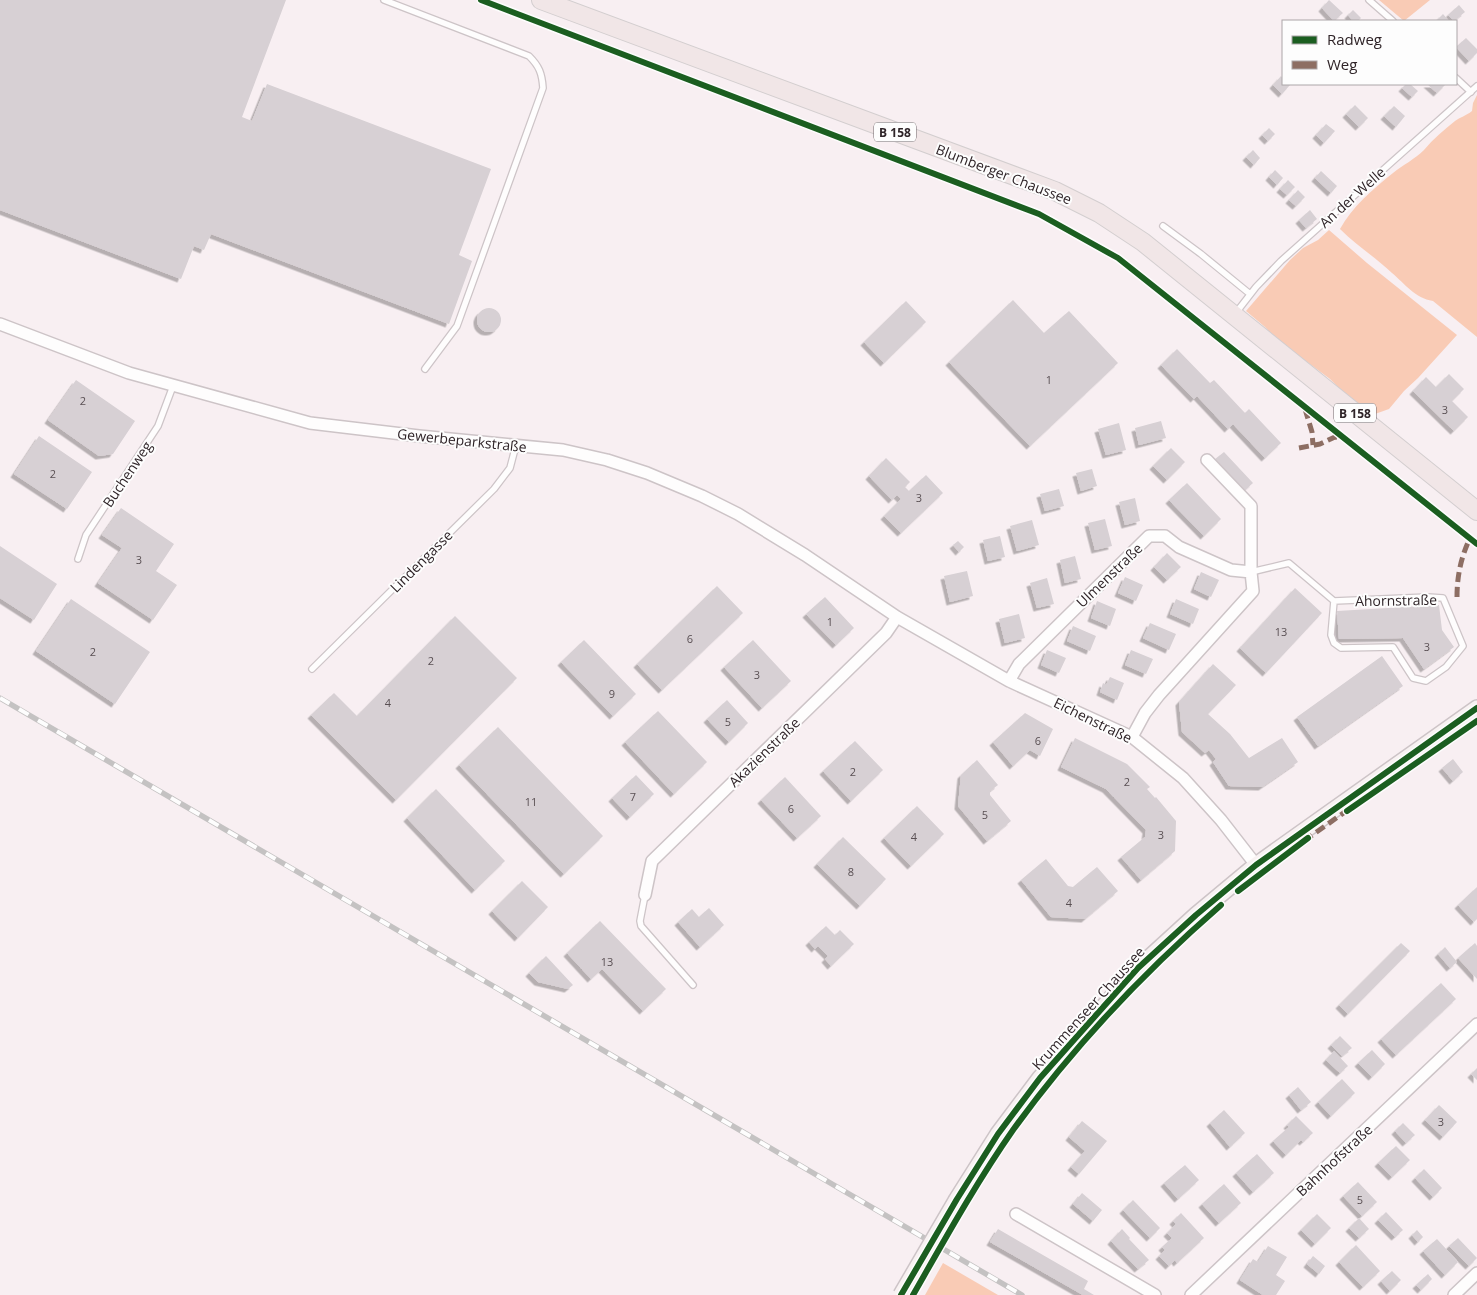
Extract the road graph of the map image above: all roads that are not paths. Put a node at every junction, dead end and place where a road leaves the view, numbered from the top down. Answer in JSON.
{"nodes":[{"id":1,"x":384,"y":0,"type":"edge"},
{"id":2,"x":541,"y":0,"type":"edge"},
{"id":3,"x":1369,"y":0,"type":"edge"},
{"id":4,"x":1392,"y":20,"type":"edge"},
{"id":5,"x":1457,"y":79,"type":"edge"},
{"id":6,"x":1477,"y":86,"type":"edge"},
{"id":7,"x":1471,"y":92,"type":"junction"},
{"id":8,"x":1163,"y":226,"type":"dead end"},
{"id":9,"x":1250,"y":294,"type":"junction"},
{"id":10,"x":1234,"y":315,"type":"junction"},
{"id":11,"x":0,"y":324,"type":"edge"},
{"id":12,"x":425,"y":369,"type":"dead end"},
{"id":13,"x":173,"y":386,"type":"junction"},
{"id":14,"x":516,"y":445,"type":"junction"},
{"id":15,"x":1206,"y":460,"type":"dead end"},
{"id":16,"x":1477,"y":511,"type":"edge"},
{"id":17,"x":78,"y":560,"type":"dead end"},
{"id":18,"x":1251,"y":572,"type":"junction"},
{"id":19,"x":1334,"y":601,"type":"junction"},
{"id":20,"x":897,"y":617,"type":"junction"},
{"id":21,"x":312,"y":669,"type":"dead end"},
{"id":22,"x":1009,"y":681,"type":"junction"},
{"id":23,"x":1477,"y":708,"type":"edge"},
{"id":24,"x":1132,"y":738,"type":"junction"},
{"id":25,"x":1256,"y":865,"type":"junction"},
{"id":26,"x":644,"y":895,"type":"joint"},
{"id":27,"x":693,"y":985,"type":"dead end"},
{"id":28,"x":1477,"y":1024,"type":"edge"},
{"id":29,"x":1016,"y":1214,"type":"dead end"},
{"id":30,"x":1477,"y":1273,"type":"edge"},
{"id":31,"x":901,"y":1295,"type":"edge"},
{"id":32,"x":1155,"y":1295,"type":"edge"},
{"id":33,"x":1191,"y":1295,"type":"edge"},
{"id":34,"x":1454,"y":1295,"type":"edge"}],
"edges":[{"from":1,"to":12,"type":"lane"},
{"from":2,"to":10,"type":"main road","name":"Blumberger Chaussee","number":"B 158"},
{"from":3,"to":4,"type":"lane"},
{"from":5,"to":7,"type":"lane"},
{"from":6,"to":7,"type":"lane","name":"An der Welle"},
{"from":7,"to":9,"type":"lane","name":"An der Welle"},
{"from":8,"to":9,"type":"lane"},
{"from":9,"to":10,"type":"lane","name":"An der Welle"},
{"from":10,"to":16,"type":"main road","name":"Blumberger Chaussee","number":"B 158"},
{"from":11,"to":13,"type":"street","name":"Gewerbeparkstraße"},
{"from":13,"to":14,"type":"street","name":"Gewerbeparkstraße"},
{"from":13,"to":17,"type":"lane","name":"Buchenweg"},
{"from":14,"to":20,"type":"street","name":"Gewerbeparkstraße"},
{"from":14,"to":21,"type":"lane","name":"Lindengasse"},
{"from":15,"to":18,"type":"street"},
{"from":18,"to":19,"type":"lane"},
{"from":18,"to":22,"type":"street","name":"Ulmenstraße"},
{"from":18,"to":24,"type":"street"},
{"from":19,"to":19,"type":"lane","name":"Ahornstraße"},
{"from":20,"to":22,"type":"street","name":"Eichenstraße"},
{"from":20,"to":26,"type":"street","name":"Akazienstraße"},
{"from":22,"to":24,"type":"street","name":"Eichenstraße"},
{"from":23,"to":25,"type":"main road","name":"Krummenseer Chaussee"},
{"from":24,"to":25,"type":"street","name":"Eichenstraße"},
{"from":25,"to":31,"type":"main road","name":"Krummenseer Chaussee","bridge":true},
{"from":26,"to":27,"type":"lane"},
{"from":28,"to":33,"type":"street","name":"Bahnhofstraße"},
{"from":29,"to":32,"type":"street"},
{"from":30,"to":34,"type":"street"}]}
